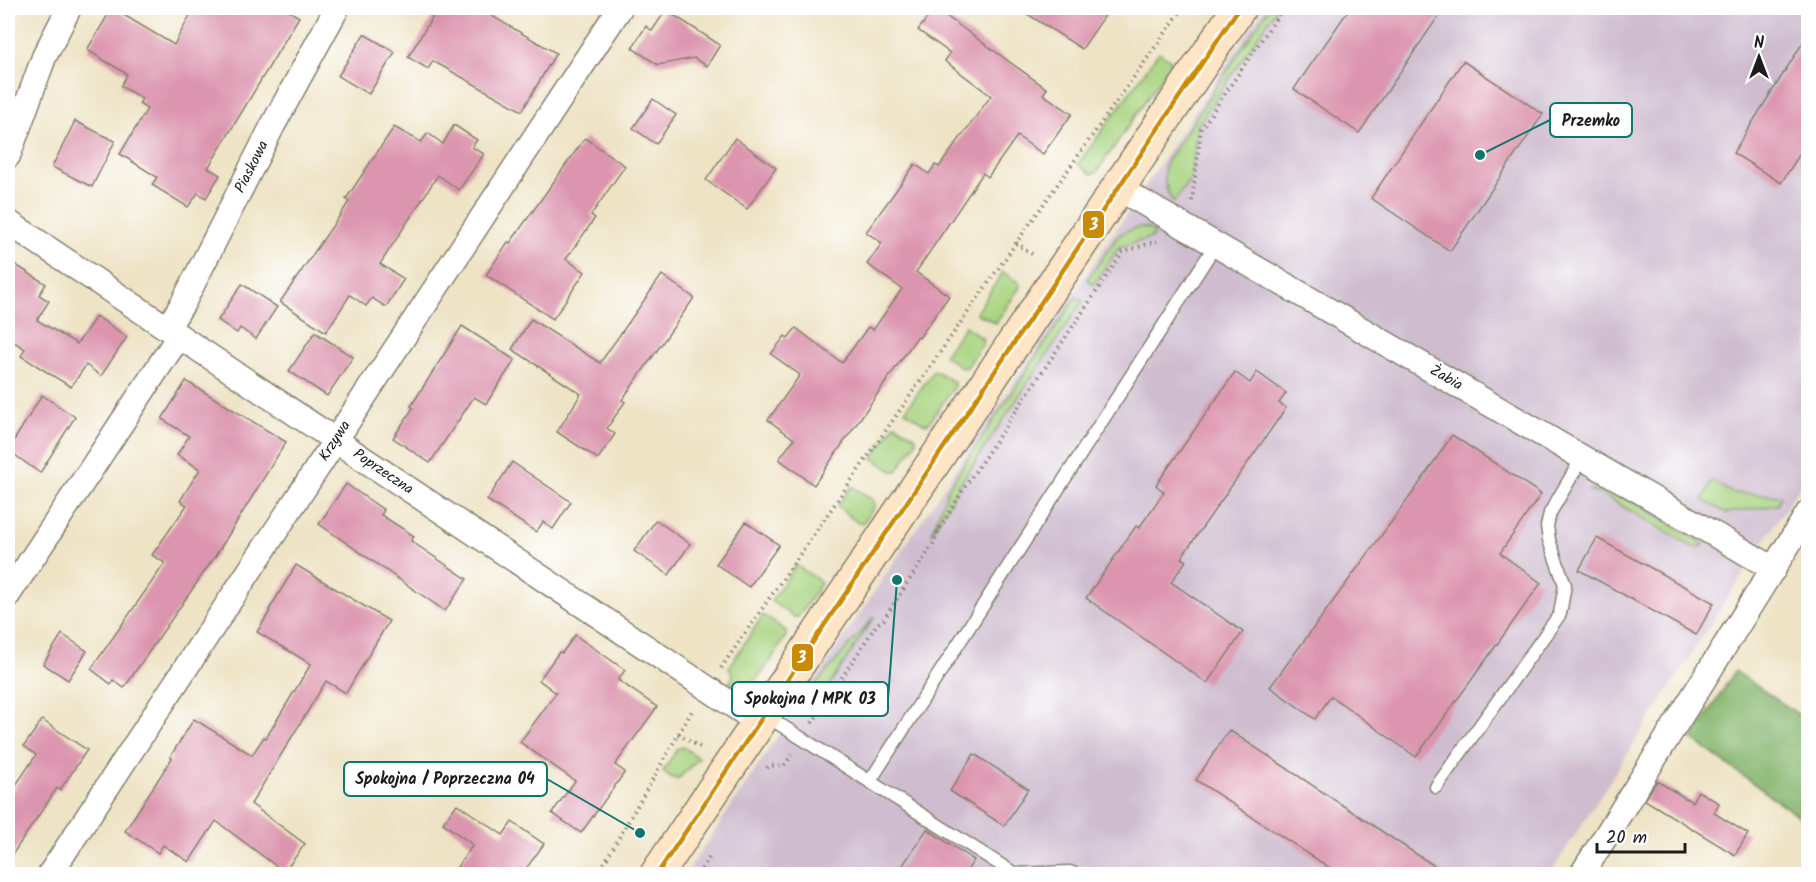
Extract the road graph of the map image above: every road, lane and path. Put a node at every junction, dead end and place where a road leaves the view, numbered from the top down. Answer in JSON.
{"nodes":[{"id":1,"x":69,"y":8,"type":"edge"},
{"id":2,"x":337,"y":8,"type":"edge"},
{"id":3,"x":620,"y":8,"type":"edge"},
{"id":4,"x":1183,"y":8,"type":"edge"},
{"id":5,"x":1239,"y":8,"type":"edge"},
{"id":6,"x":1283,"y":8,"type":"edge"},
{"id":7,"x":8,"y":156,"type":"edge"},
{"id":8,"x":1118,"y":188,"type":"junction"},
{"id":9,"x":8,"y":222,"type":"edge"},
{"id":10,"x":1179,"y":223,"type":"junction"},
{"id":11,"x":1216,"y":244,"type":"junction"},
{"id":12,"x":173,"y":331,"type":"junction"},
{"id":13,"x":336,"y":440,"type":"junction"},
{"id":14,"x":1582,"y":458,"type":"junction"},
{"id":15,"x":1809,"y":513,"type":"edge"},
{"id":16,"x":1774,"y":569,"type":"junction"},
{"id":17,"x":8,"y":595,"type":"edge"},
{"id":18,"x":707,"y":689,"type":"junction"},
{"id":19,"x":761,"y":718,"type":"junction"},
{"id":20,"x":802,"y":739,"type":"junction"},
{"id":21,"x":763,"y":774,"type":"dead end"},
{"id":22,"x":870,"y":781,"type":"junction"},
{"id":23,"x":1436,"y":787,"type":"dead end"},
{"id":24,"x":710,"y":856,"type":"dead end"},
{"id":25,"x":50,"y":874,"type":"edge"},
{"id":26,"x":598,"y":874,"type":"edge"},
{"id":27,"x":657,"y":874,"type":"edge"},
{"id":28,"x":698,"y":874,"type":"edge"},
{"id":29,"x":1015,"y":874,"type":"edge"},
{"id":30,"x":1075,"y":874,"type":"edge"},
{"id":31,"x":1582,"y":874,"type":"edge"}],
"edges":[{"from":1,"to":7,"type":"street"},
{"from":2,"to":12,"type":"street","name":"Piaskowa"},
{"from":3,"to":13,"type":"street","name":"Krzywa"},
{"from":4,"to":18,"type":"path"},
{"from":5,"to":8,"type":"street"},
{"from":6,"to":10,"type":"path"},
{"from":8,"to":10,"type":"street","name":"Żabia"},
{"from":8,"to":19,"type":"street"},
{"from":9,"to":12,"type":"street","name":"Poprzeczna"},
{"from":10,"to":11,"type":"street","name":"Żabia"},
{"from":10,"to":20,"type":"path"},
{"from":11,"to":14,"type":"street","name":"Żabia"},
{"from":11,"to":22,"type":"lane"},
{"from":12,"to":13,"type":"street","name":"Poprzeczna"},
{"from":12,"to":17,"type":"street","name":"Piaskowa"},
{"from":13,"to":18,"type":"street","name":"Poprzeczna"},
{"from":13,"to":25,"type":"street","name":"Krzywa"},
{"from":14,"to":16,"type":"street","name":"Żabia"},
{"from":14,"to":23,"type":"lane"},
{"from":15,"to":16,"type":"street"},
{"from":16,"to":31,"type":"street"},
{"from":18,"to":19,"type":"street","name":"Poprzeczna"},
{"from":18,"to":26,"type":"path"},
{"from":19,"to":20,"type":"lane"},
{"from":19,"to":27,"type":"street"},
{"from":20,"to":21,"type":"path"},
{"from":20,"to":22,"type":"lane"},
{"from":22,"to":29,"type":"lane"},
{"from":24,"to":28,"type":"path"},
{"from":29,"to":30,"type":"lane"}]}
